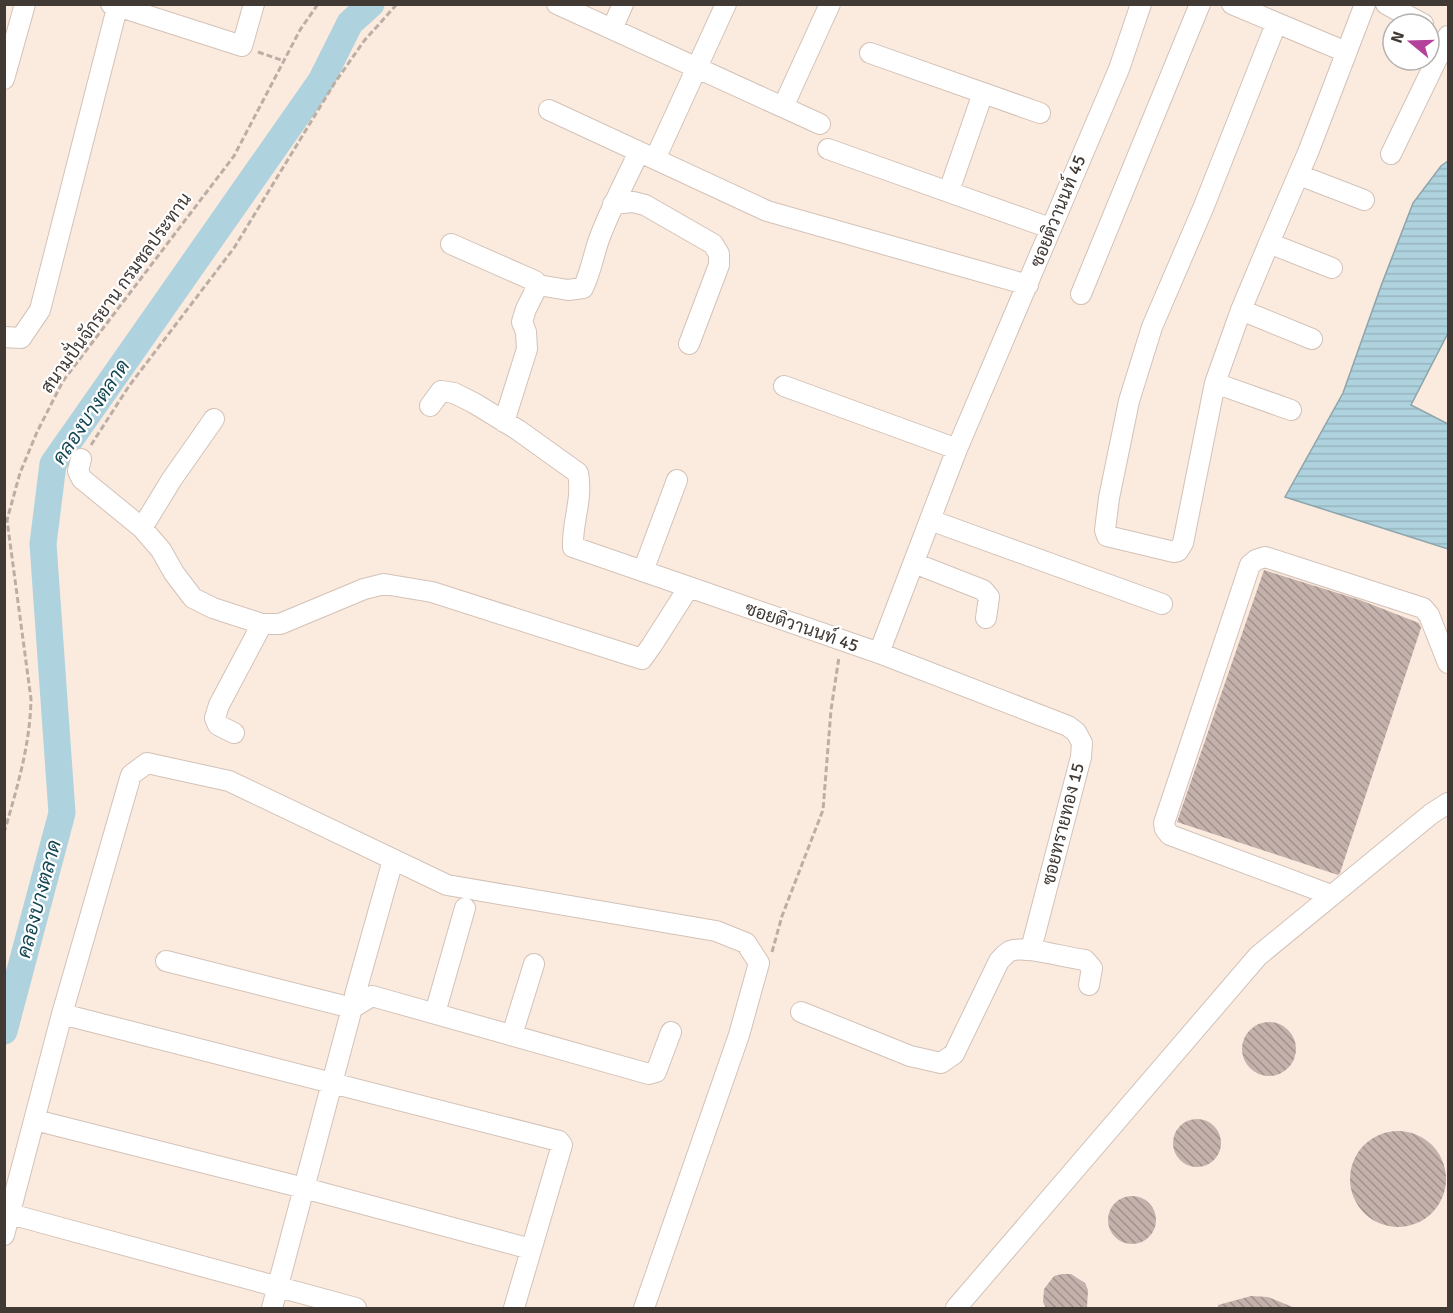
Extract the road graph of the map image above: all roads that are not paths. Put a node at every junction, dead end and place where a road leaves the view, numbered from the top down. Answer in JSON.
{"nodes":[{"id":1,"x":25,"y":4,"type":"edge"},
{"id":2,"x":254,"y":4,"type":"edge"},
{"id":3,"x":557,"y":4,"type":"edge"},
{"id":4,"x":623,"y":4,"type":"edge"},
{"id":5,"x":726,"y":4,"type":"edge"},
{"id":6,"x":830,"y":4,"type":"edge"},
{"id":7,"x":1141,"y":4,"type":"edge"},
{"id":8,"x":1200,"y":4,"type":"edge"},
{"id":9,"x":1232,"y":4,"type":"edge"},
{"id":10,"x":1365,"y":4,"type":"edge"},
{"id":11,"x":1386,"y":4,"type":"edge"},
{"id":12,"x":115,"y":5,"type":"edge"},
{"id":13,"x":1401,"y":12,"type":"edge"},
{"id":14,"x":1276,"y":24,"type":"junction"},
{"id":15,"x":612,"y":29,"type":"junction"},
{"id":16,"x":1448,"y":36,"type":"edge"},
{"id":17,"x":1346,"y":51,"type":"junction"},
{"id":18,"x":870,"y":53,"type":"dead end"},
{"id":19,"x":696,"y":68,"type":"junction"},
{"id":20,"x":4,"y":79,"type":"edge"},
{"id":21,"x":983,"y":93,"type":"junction"},
{"id":22,"x":783,"y":106,"type":"junction"},
{"id":23,"x":549,"y":110,"type":"dead end"},
{"id":24,"x":1040,"y":113,"type":"dead end"},
{"id":25,"x":820,"y":124,"type":"dead end"},
{"id":26,"x":828,"y":149,"type":"dead end"},
{"id":27,"x":1391,"y":154,"type":"dead end"},
{"id":28,"x":647,"y":155,"type":"junction"},
{"id":29,"x":1299,"y":175,"type":"junction"},
{"id":30,"x":949,"y":191,"type":"junction"},
{"id":31,"x":1364,"y":200,"type":"dead end"},
{"id":32,"x":613,"y":204,"type":"junction"},
{"id":33,"x":1050,"y":228,"type":"junction"},
{"id":34,"x":1269,"y":243,"type":"junction"},
{"id":35,"x":451,"y":244,"type":"dead end"},
{"id":36,"x":1332,"y":268,"type":"dead end"},
{"id":37,"x":538,"y":285,"type":"junction"},
{"id":38,"x":1028,"y":285,"type":"junction"},
{"id":39,"x":1081,"y":294,"type":"dead end"},
{"id":40,"x":1241,"y":310,"type":"junction"},
{"id":41,"x":4,"y":337,"type":"edge"},
{"id":42,"x":1312,"y":339,"type":"dead end"},
{"id":43,"x":689,"y":344,"type":"dead end"},
{"id":44,"x":1215,"y":383,"type":"junction"},
{"id":45,"x":784,"y":386,"type":"dead end"},
{"id":46,"x":430,"y":406,"type":"dead end"},
{"id":47,"x":1291,"y":410,"type":"dead end"},
{"id":48,"x":214,"y":419,"type":"dead end"},
{"id":49,"x":504,"y":422,"type":"junction"},
{"id":50,"x":957,"y":449,"type":"junction"},
{"id":51,"x":81,"y":459,"type":"road end"},
{"id":52,"x":677,"y":480,"type":"dead end"},
{"id":53,"x":930,"y":520,"type":"junction"},
{"id":54,"x":142,"y":528,"type":"junction"},
{"id":55,"x":914,"y":563,"type":"junction"},
{"id":56,"x":643,"y":571,"type":"junction"},
{"id":57,"x":689,"y":587,"type":"junction"},
{"id":58,"x":1162,"y":604,"type":"dead end"},
{"id":59,"x":986,"y":618,"type":"dead end"},
{"id":60,"x":262,"y":624,"type":"junction"},
{"id":61,"x":879,"y":653,"type":"junction"},
{"id":62,"x":1449,"y":663,"type":"edge"},
{"id":63,"x":234,"y":733,"type":"dead end"},
{"id":64,"x":1449,"y":803,"type":"edge"},
{"id":65,"x":393,"y":860,"type":"junction"},
{"id":66,"x":1331,"y":895,"type":"junction"},
{"id":67,"x":465,"y":908,"type":"dead end"},
{"id":68,"x":1030,"y":949,"type":"junction"},
{"id":69,"x":166,"y":961,"type":"dead end"},
{"id":70,"x":534,"y":964,"type":"dead end"},
{"id":71,"x":1089,"y":985,"type":"dead end"},
{"id":72,"x":354,"y":1007,"type":"junction"},
{"id":73,"x":801,"y":1012,"type":"dead end"},
{"id":74,"x":435,"y":1013,"type":"junction"},
{"id":75,"x":62,"y":1014,"type":"junction"},
{"id":76,"x":671,"y":1032,"type":"dead end"},
{"id":77,"x":512,"y":1035,"type":"junction"},
{"id":78,"x":333,"y":1083,"type":"junction"},
{"id":79,"x":35,"y":1120,"type":"junction"},
{"id":80,"x":304,"y":1188,"type":"junction"},
{"id":81,"x":10,"y":1214,"type":"junction"},
{"id":82,"x":4,"y":1235,"type":"edge"},
{"id":83,"x":531,"y":1250,"type":"junction"},
{"id":84,"x":278,"y":1287,"type":"junction"},
{"id":85,"x":272,"y":1308,"type":"edge"},
{"id":86,"x":356,"y":1308,"type":"edge"},
{"id":87,"x":514,"y":1308,"type":"edge"},
{"id":88,"x":644,"y":1308,"type":"edge"},
{"id":89,"x":956,"y":1308,"type":"edge"}],
"edges":[{"from":1,"to":20,"type":"street"},
{"from":2,"to":12,"type":"street"},
{"from":3,"to":15,"type":"street"},
{"from":4,"to":15,"type":"street"},
{"from":5,"to":19,"type":"street"},
{"from":6,"to":22,"type":"street"},
{"from":7,"to":33,"type":"street","name":"ซอยติวานนท์ 45"},
{"from":8,"to":39,"type":"street"},
{"from":9,"to":14,"type":"street"},
{"from":10,"to":17,"type":"street"},
{"from":11,"to":13,"type":"street"},
{"from":12,"to":41,"type":"street"},
{"from":14,"to":17,"type":"street"},
{"from":14,"to":44,"type":"street"},
{"from":15,"to":19,"type":"street"},
{"from":16,"to":27,"type":"street"},
{"from":17,"to":29,"type":"street"},
{"from":18,"to":21,"type":"street"},
{"from":19,"to":22,"type":"street"},
{"from":19,"to":28,"type":"street"},
{"from":21,"to":24,"type":"street"},
{"from":21,"to":30,"type":"street"},
{"from":22,"to":25,"type":"street"},
{"from":23,"to":28,"type":"street"},
{"from":26,"to":30,"type":"street"},
{"from":28,"to":32,"type":"street"},
{"from":28,"to":38,"type":"street"},
{"from":29,"to":31,"type":"street"},
{"from":29,"to":34,"type":"street"},
{"from":30,"to":33,"type":"street"},
{"from":32,"to":37,"type":"street"},
{"from":32,"to":43,"type":"street"},
{"from":33,"to":38,"type":"street","name":"ซอยติวานนท์ 45"},
{"from":34,"to":36,"type":"street"},
{"from":34,"to":40,"type":"street"},
{"from":35,"to":37,"type":"street"},
{"from":37,"to":49,"type":"street"},
{"from":38,"to":50,"type":"street","name":"ซอยติวานนท์ 45"},
{"from":40,"to":42,"type":"street"},
{"from":40,"to":44,"type":"street"},
{"from":44,"to":47,"type":"street"},
{"from":45,"to":50,"type":"street"},
{"from":46,"to":49,"type":"street"},
{"from":48,"to":54,"type":"street"},
{"from":49,"to":56,"type":"street","name":"ซอยติวานนท์ 45"},
{"from":50,"to":53,"type":"street","name":"ซอยติวานนท์ 45"},
{"from":51,"to":54,"type":"street"},
{"from":52,"to":56,"type":"street"},
{"from":53,"to":55,"type":"street","name":"ซอยติวานนท์ 45"},
{"from":53,"to":58,"type":"street"},
{"from":54,"to":60,"type":"street"},
{"from":55,"to":59,"type":"street"},
{"from":55,"to":61,"type":"street","name":"ซอยติวานนท์ 45"},
{"from":56,"to":57,"type":"street","name":"ซอยติวานนท์ 45"},
{"from":57,"to":60,"type":"street"},
{"from":57,"to":61,"type":"street","name":"ซอยติวานนท์ 45"},
{"from":60,"to":63,"type":"street"},
{"from":61,"to":68,"type":"street","name":"ซอยทรายทอง 15"},
{"from":62,"to":66,"type":"street"},
{"from":64,"to":66,"type":"street"},
{"from":65,"to":72,"type":"street"},
{"from":65,"to":75,"type":"street"},
{"from":65,"to":88,"type":"street"},
{"from":66,"to":89,"type":"street"},
{"from":67,"to":74,"type":"street"},
{"from":68,"to":71,"type":"street"},
{"from":68,"to":73,"type":"street"},
{"from":69,"to":72,"type":"street"},
{"from":70,"to":77,"type":"street"},
{"from":72,"to":74,"type":"street"},
{"from":72,"to":78,"type":"street"},
{"from":74,"to":77,"type":"street"},
{"from":75,"to":78,"type":"street"},
{"from":75,"to":79,"type":"street"},
{"from":76,"to":77,"type":"street"},
{"from":78,"to":80,"type":"street"},
{"from":78,"to":83,"type":"street"},
{"from":79,"to":80,"type":"street"},
{"from":79,"to":81,"type":"street"},
{"from":80,"to":83,"type":"street"},
{"from":80,"to":84,"type":"street"},
{"from":81,"to":82,"type":"street"},
{"from":81,"to":84,"type":"street"},
{"from":83,"to":87,"type":"street"},
{"from":84,"to":85,"type":"street"},
{"from":84,"to":86,"type":"street"}]}
